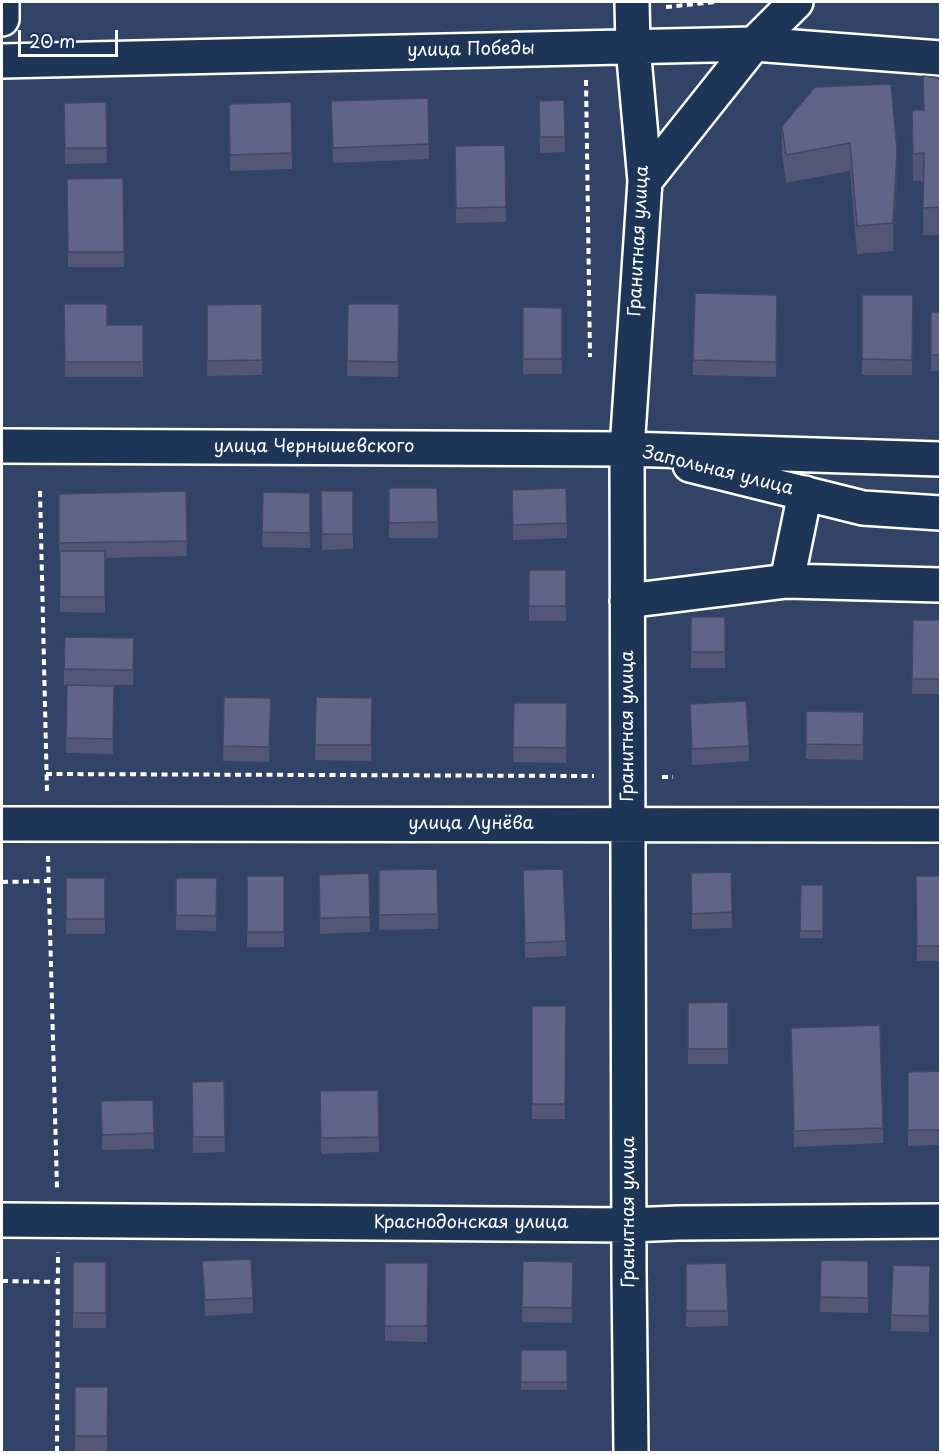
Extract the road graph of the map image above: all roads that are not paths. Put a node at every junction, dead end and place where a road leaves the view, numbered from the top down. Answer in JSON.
{"nodes":[{"id":1,"x":2,"y":2,"type":"edge"},
{"id":2,"x":632,"y":2,"type":"edge"},
{"id":3,"x":796,"y":2,"type":"edge"},
{"id":4,"x":2,"y":20,"type":"edge"},
{"id":5,"x":754,"y":44,"type":"junction"},
{"id":6,"x":633,"y":47,"type":"junction"},
{"id":7,"x":940,"y":58,"type":"edge"},
{"id":8,"x":2,"y":61,"type":"edge"},
{"id":9,"x":645,"y":181,"type":"junction"},
{"id":10,"x":2,"y":446,"type":"edge"},
{"id":11,"x":627,"y":449,"type":"junction"},
{"id":12,"x":940,"y":459,"type":"edge"},
{"id":13,"x":805,"y":493,"type":"junction"},
{"id":14,"x":940,"y":513,"type":"edge"},
{"id":15,"x":787,"y":581,"type":"junction"},
{"id":16,"x":940,"y":585,"type":"edge"},
{"id":17,"x":627,"y":601,"type":"junction"},
{"id":18,"x":2,"y":824,"type":"edge"},
{"id":19,"x":628,"y":825,"type":"junction"},
{"id":20,"x":940,"y":825,"type":"edge"},
{"id":21,"x":2,"y":1220,"type":"edge"},
{"id":22,"x":940,"y":1221,"type":"edge"},
{"id":23,"x":629,"y":1225,"type":"junction"},
{"id":24,"x":631,"y":1452,"type":"edge"}],
"edges":[{"from":1,"to":4,"type":"street"},
{"from":2,"to":6,"type":"street","name":"Гранитная улица"},
{"from":3,"to":5,"type":"street"},
{"from":5,"to":6,"type":"street","name":"улица Победы"},
{"from":5,"to":7,"type":"street","name":"улица Победы"},
{"from":5,"to":9,"type":"street"},
{"from":6,"to":8,"type":"street","name":"улица Победы"},
{"from":6,"to":9,"type":"street","name":"Гранитная улица"},
{"from":9,"to":11,"type":"street","name":"Гранитная улица"},
{"from":10,"to":11,"type":"street","name":"улица Чернышевского"},
{"from":11,"to":12,"type":"street","name":"Запольная улица"},
{"from":11,"to":13,"type":"street","name":"Запольная улица"},
{"from":11,"to":17,"type":"street","name":"Гранитная улица"},
{"from":13,"to":14,"type":"street","name":"Запольная улица"},
{"from":13,"to":15,"type":"street"},
{"from":15,"to":16,"type":"street"},
{"from":15,"to":17,"type":"street"},
{"from":17,"to":19,"type":"street","name":"Гранитная улица"},
{"from":18,"to":19,"type":"street","name":"улица Лунёва"},
{"from":19,"to":20,"type":"street","name":"улица Лунёва"},
{"from":19,"to":23,"type":"street","name":"Гранитная улица"},
{"from":21,"to":23,"type":"street","name":"Краснодонская улица"},
{"from":22,"to":23,"type":"street","name":"Краснодонская улица"},
{"from":23,"to":24,"type":"street","name":"Гранитная улица"}]}
